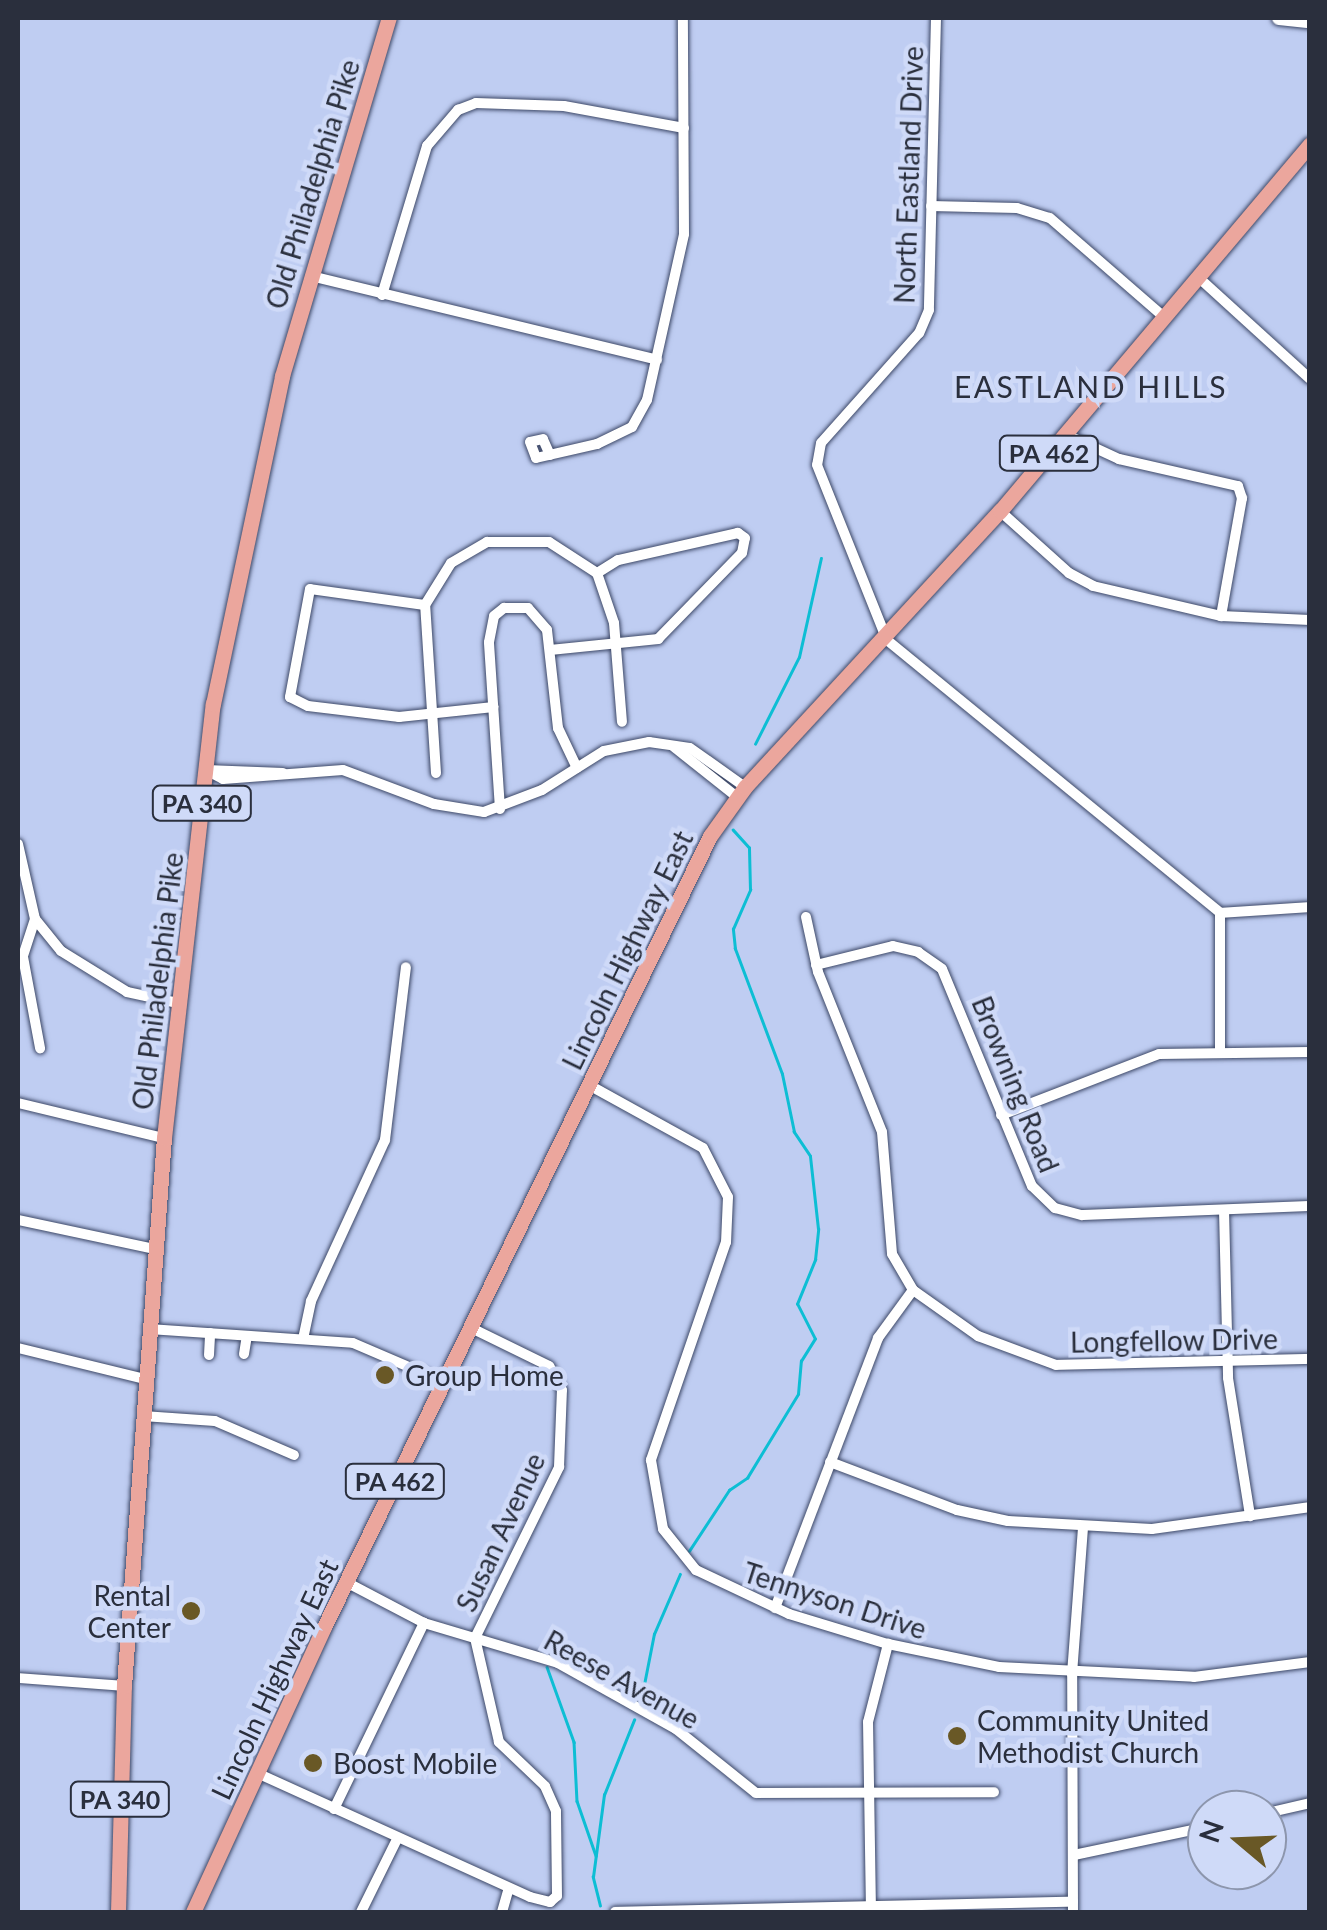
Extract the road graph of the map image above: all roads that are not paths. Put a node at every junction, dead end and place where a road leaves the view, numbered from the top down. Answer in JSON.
{"nodes":[{"id":1,"x":389,"y":18,"type":"edge"},
{"id":2,"x":683,"y":18,"type":"edge"},
{"id":3,"x":936,"y":18,"type":"edge"},
{"id":4,"x":1278,"y":18,"type":"edge"},
{"id":5,"x":1310,"y":21,"type":"edge"},
{"id":6,"x":684,"y":128,"type":"junction"},
{"id":7,"x":1310,"y":144,"type":"edge"},
{"id":8,"x":931,"y":206,"type":"junction"},
{"id":9,"x":311,"y":276,"type":"junction"},
{"id":10,"x":1198,"y":277,"type":"junction"},
{"id":11,"x":382,"y":296,"type":"junction"},
{"id":12,"x":1164,"y":317,"type":"junction"},
{"id":13,"x":657,"y":360,"type":"junction"},
{"id":14,"x":1310,"y":379,"type":"edge"},
{"id":15,"x":1065,"y":434,"type":"junction"},
{"id":16,"x":550,"y":454,"type":"dead end"},
{"id":17,"x":1000,"y":511,"type":"junction"},
{"id":18,"x":597,"y":573,"type":"junction"},
{"id":19,"x":425,"y":605,"type":"junction"},
{"id":20,"x":1221,"y":616,"type":"junction"},
{"id":21,"x":1310,"y":620,"type":"edge"},
{"id":22,"x":888,"y":640,"type":"junction"},
{"id":23,"x":616,"y":645,"type":"junction"},
{"id":24,"x":550,"y":650,"type":"junction"},
{"id":25,"x":493,"y":707,"type":"junction"},
{"id":26,"x":432,"y":712,"type":"junction"},
{"id":27,"x":622,"y":722,"type":"dead end"},
{"id":28,"x":577,"y":768,"type":"junction"},
{"id":29,"x":206,"y":770,"type":"junction"},
{"id":30,"x":436,"y":773,"type":"dead end"},
{"id":31,"x":741,"y":792,"type":"junction"},
{"id":32,"x":500,"y":809,"type":"junction"},
{"id":33,"x":18,"y":844,"type":"edge"},
{"id":34,"x":1310,"y":907,"type":"edge"},
{"id":35,"x":1220,"y":913,"type":"junction"},
{"id":36,"x":806,"y":916,"type":"dead end"},
{"id":37,"x":35,"y":920,"type":"junction"},
{"id":38,"x":816,"y":965,"type":"junction"},
{"id":39,"x":406,"y":966,"type":"dead end"},
{"id":40,"x":178,"y":1003,"type":"junction"},
{"id":41,"x":40,"y":1048,"type":"dead end"},
{"id":42,"x":1310,"y":1052,"type":"edge"},
{"id":43,"x":1220,"y":1053,"type":"junction"},
{"id":44,"x":589,"y":1085,"type":"junction"},
{"id":45,"x":18,"y":1102,"type":"edge"},
{"id":46,"x":1001,"y":1115,"type":"junction"},
{"id":47,"x":164,"y":1138,"type":"junction"},
{"id":48,"x":1310,"y":1206,"type":"edge"},
{"id":49,"x":1224,"y":1210,"type":"junction"},
{"id":50,"x":18,"y":1220,"type":"edge"},
{"id":51,"x":155,"y":1249,"type":"junction"},
{"id":52,"x":913,"y":1290,"type":"junction"},
{"id":53,"x":471,"y":1328,"type":"junction"},
{"id":54,"x":149,"y":1329,"type":"junction"},
{"id":55,"x":210,"y":1334,"type":"junction"},
{"id":56,"x":246,"y":1336,"type":"junction"},
{"id":57,"x":303,"y":1340,"type":"junction"},
{"id":58,"x":18,"y":1348,"type":"edge"},
{"id":59,"x":244,"y":1354,"type":"dead end"},
{"id":60,"x":209,"y":1355,"type":"dead end"},
{"id":61,"x":1310,"y":1360,"type":"edge"},
{"id":62,"x":1227,"y":1363,"type":"junction"},
{"id":63,"x":145,"y":1379,"type":"junction"},
{"id":64,"x":444,"y":1382,"type":"junction"},
{"id":65,"x":143,"y":1416,"type":"junction"},
{"id":66,"x":294,"y":1455,"type":"dead end"},
{"id":67,"x":830,"y":1462,"type":"junction"},
{"id":68,"x":1310,"y":1508,"type":"edge"},
{"id":69,"x":1250,"y":1516,"type":"junction"},
{"id":70,"x":1083,"y":1526,"type":"junction"},
{"id":71,"x":346,"y":1582,"type":"junction"},
{"id":72,"x":775,"y":1608,"type":"junction"},
{"id":73,"x":424,"y":1623,"type":"junction"},
{"id":74,"x":475,"y":1638,"type":"junction"},
{"id":75,"x":888,"y":1644,"type":"junction"},
{"id":76,"x":1310,"y":1662,"type":"edge"},
{"id":77,"x":1072,"y":1674,"type":"junction"},
{"id":78,"x":18,"y":1678,"type":"edge"},
{"id":79,"x":124,"y":1686,"type":"junction"},
{"id":80,"x":257,"y":1773,"type":"junction"},
{"id":81,"x":994,"y":1792,"type":"dead end"},
{"id":82,"x":869,"y":1793,"type":"junction"},
{"id":83,"x":334,"y":1809,"type":"junction"},
{"id":84,"x":1187,"y":1831,"type":"edge"},
{"id":85,"x":397,"y":1839,"type":"junction"},
{"id":86,"x":1074,"y":1856,"type":"junction"},
{"id":87,"x":509,"y":1888,"type":"junction"},
{"id":88,"x":1072,"y":1907,"type":"edge"},
{"id":89,"x":870,"y":1910,"type":"edge"},
{"id":90,"x":118,"y":1912,"type":"edge"},
{"id":91,"x":193,"y":1912,"type":"edge"},
{"id":92,"x":361,"y":1912,"type":"edge"},
{"id":93,"x":502,"y":1912,"type":"edge"},
{"id":94,"x":616,"y":1912,"type":"edge"}],
"edges":[{"from":1,"to":9,"type":"main road","name":"Old Philadelphia Pike","number":"PA 340"},
{"from":2,"to":6,"type":"street"},
{"from":3,"to":8,"type":"street","name":"North Eastland Drive"},
{"from":4,"to":5,"type":"main road"},
{"from":6,"to":11,"type":"street"},
{"from":6,"to":13,"type":"street"},
{"from":7,"to":10,"type":"main road","name":"Lincoln Highway East","number":"PA 462"},
{"from":8,"to":12,"type":"street"},
{"from":8,"to":22,"type":"street","name":"North Eastland Drive"},
{"from":9,"to":11,"type":"street"},
{"from":9,"to":29,"type":"main road","name":"Old Philadelphia Pike","number":"PA 340"},
{"from":10,"to":12,"type":"main road","name":"Lincoln Highway East","number":"PA 462"},
{"from":10,"to":14,"type":"street"},
{"from":11,"to":13,"type":"street"},
{"from":12,"to":15,"type":"main road","name":"Lincoln Highway East","number":"PA 462"},
{"from":13,"to":16,"type":"street"},
{"from":15,"to":17,"type":"main road","name":"Lincoln Highway East","number":"PA 462"},
{"from":15,"to":20,"type":"street"},
{"from":17,"to":20,"type":"street"},
{"from":17,"to":22,"type":"main road","name":"Lincoln Highway East","number":"PA 462"},
{"from":18,"to":19,"type":"street"},
{"from":18,"to":23,"type":"street"},
{"from":18,"to":23,"type":"street"},
{"from":19,"to":26,"type":"street"},
{"from":19,"to":26,"type":"street"},
{"from":20,"to":21,"type":"street"},
{"from":22,"to":31,"type":"main road","name":"Lincoln Highway East","number":"PA 462"},
{"from":22,"to":35,"type":"street"},
{"from":23,"to":24,"type":"street"},
{"from":23,"to":27,"type":"street"},
{"from":24,"to":25,"type":"street"},
{"from":24,"to":28,"type":"street"},
{"from":25,"to":26,"type":"street"},
{"from":25,"to":32,"type":"street"},
{"from":26,"to":30,"type":"street"},
{"from":28,"to":31,"type":"street"},
{"from":28,"to":32,"type":"street"},
{"from":29,"to":32,"type":"street"},
{"from":29,"to":40,"type":"main road","name":"Old Philadelphia Pike","number":"PA 340"},
{"from":31,"to":44,"type":"main road","name":"Lincoln Highway East","number":"PA 462"},
{"from":33,"to":37,"type":"street"},
{"from":34,"to":35,"type":"street"},
{"from":35,"to":43,"type":"street"},
{"from":36,"to":38,"type":"street","name":"Longfellow Drive"},
{"from":37,"to":40,"type":"street"},
{"from":37,"to":41,"type":"street"},
{"from":38,"to":46,"type":"street","name":"Browning Road"},
{"from":38,"to":52,"type":"street","name":"Longfellow Drive"},
{"from":39,"to":57,"type":"street"},
{"from":40,"to":47,"type":"main road","name":"Old Philadelphia Pike","number":"PA 340"},
{"from":42,"to":43,"type":"street"},
{"from":43,"to":46,"type":"street"},
{"from":44,"to":53,"type":"main road","name":"Lincoln Highway East","number":"PA 462"},
{"from":44,"to":72,"type":"street","name":"Tennyson Drive"},
{"from":45,"to":47,"type":"street"},
{"from":46,"to":49,"type":"street","name":"Browning Road"},
{"from":47,"to":51,"type":"main road","name":"Old Philadelphia Pike","number":"PA 340"},
{"from":48,"to":49,"type":"street","name":"Browning Road"},
{"from":49,"to":62,"type":"street"},
{"from":50,"to":51,"type":"street"},
{"from":51,"to":54,"type":"main road","name":"Old Philadelphia Pike","number":"PA 340"},
{"from":52,"to":62,"type":"street","name":"Longfellow Drive"},
{"from":52,"to":67,"type":"street"},
{"from":53,"to":64,"type":"main road","name":"Lincoln Highway East","number":"PA 462"},
{"from":53,"to":74,"type":"street","name":"Susan Avenue"},
{"from":54,"to":55,"type":"street"},
{"from":54,"to":63,"type":"main road","name":"Old Philadelphia Pike","number":"PA 340"},
{"from":55,"to":56,"type":"street"},
{"from":55,"to":60,"type":"street"},
{"from":56,"to":57,"type":"street"},
{"from":56,"to":59,"type":"street"},
{"from":57,"to":64,"type":"street"},
{"from":58,"to":63,"type":"street"},
{"from":61,"to":62,"type":"street","name":"Longfellow Drive"},
{"from":62,"to":69,"type":"street"},
{"from":63,"to":65,"type":"main road","name":"Old Philadelphia Pike","number":"PA 340"},
{"from":64,"to":71,"type":"main road","name":"Lincoln Highway East","number":"PA 462"},
{"from":65,"to":66,"type":"street"},
{"from":65,"to":79,"type":"main road","name":"Old Philadelphia Pike","number":"PA 340"},
{"from":67,"to":70,"type":"street"},
{"from":67,"to":72,"type":"street"},
{"from":68,"to":69,"type":"street"},
{"from":69,"to":70,"type":"street"},
{"from":70,"to":77,"type":"street"},
{"from":71,"to":73,"type":"street","name":"Reese Avenue"},
{"from":71,"to":80,"type":"main road","name":"Lincoln Highway East","number":"PA 462"},
{"from":72,"to":75,"type":"street","name":"Tennyson Drive"},
{"from":73,"to":74,"type":"street","name":"Reese Avenue"},
{"from":73,"to":83,"type":"street"},
{"from":74,"to":82,"type":"street","name":"Reese Avenue"},
{"from":74,"to":87,"type":"street","name":"Susan Avenue"},
{"from":75,"to":77,"type":"street","name":"Tennyson Drive"},
{"from":75,"to":82,"type":"street"},
{"from":76,"to":77,"type":"street","name":"Tennyson Drive"},
{"from":77,"to":86,"type":"street"},
{"from":78,"to":79,"type":"street"},
{"from":79,"to":90,"type":"main road","name":"Old Philadelphia Pike","number":"PA 340"},
{"from":80,"to":83,"type":"street"},
{"from":80,"to":91,"type":"main road","name":"Lincoln Highway East","number":"PA 462"},
{"from":81,"to":82,"type":"street","name":"Reese Avenue"},
{"from":82,"to":89,"type":"street"},
{"from":83,"to":85,"type":"street"},
{"from":84,"to":86,"type":"street"},
{"from":85,"to":87,"type":"street"},
{"from":85,"to":92,"type":"street"},
{"from":86,"to":88,"type":"street"},
{"from":87,"to":93,"type":"street"},
{"from":88,"to":89,"type":"street"},
{"from":89,"to":94,"type":"street"}]}
